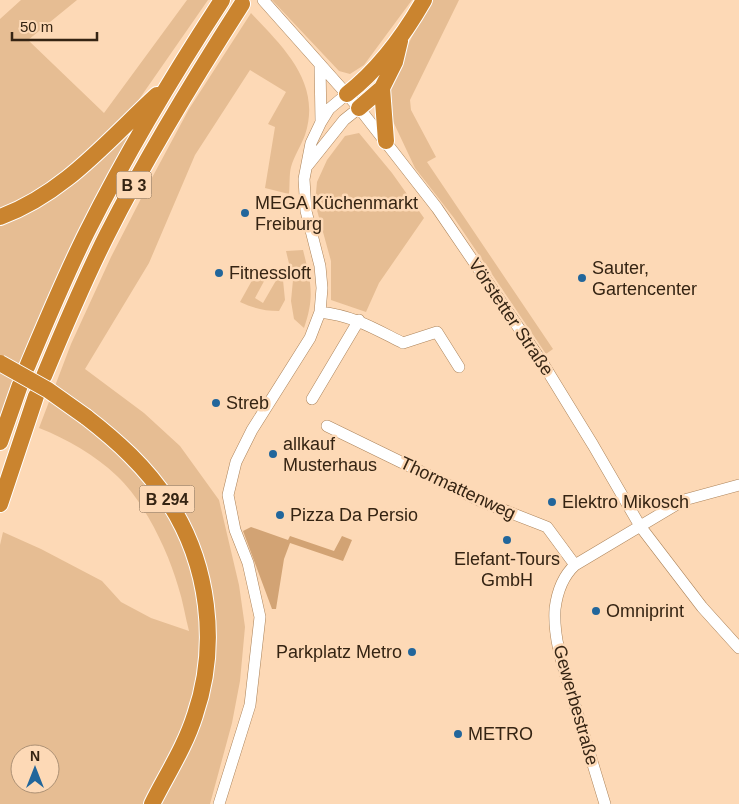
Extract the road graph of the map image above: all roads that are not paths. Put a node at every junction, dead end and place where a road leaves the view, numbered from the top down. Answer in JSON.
{"nodes":[{"id":1,"x":222,"y":0,"type":"edge"},
{"id":2,"x":263,"y":0,"type":"edge"},
{"id":3,"x":424,"y":0,"type":"edge"},
{"id":4,"x":242,"y":4,"type":"dead end"},
{"id":5,"x":400,"y":38,"type":"junction"},
{"id":6,"x":320,"y":64,"type":"junction"},
{"id":7,"x":169,"y":83,"type":"junction"},
{"id":8,"x":382,"y":88,"type":"junction"},
{"id":9,"x":347,"y":94,"type":"junction"},
{"id":10,"x":359,"y":108,"type":"junction"},
{"id":11,"x":321,"y":122,"type":"junction"},
{"id":12,"x":386,"y":141,"type":"junction"},
{"id":13,"x":306,"y":166,"type":"junction"},
{"id":14,"x":0,"y":217,"type":"edge"},
{"id":15,"x":320,"y":312,"type":"junction"},
{"id":16,"x":359,"y":320,"type":"junction"},
{"id":17,"x":0,"y":363,"type":"edge"},
{"id":18,"x":459,"y":366,"type":"dead end"},
{"id":19,"x":27,"y":367,"type":"dead end"},
{"id":20,"x":44,"y":376,"type":"dead end"},
{"id":21,"x":20,"y":385,"type":"dead end"},
{"id":22,"x":36,"y":396,"type":"dead end"},
{"id":23,"x":312,"y":399,"type":"dead end"},
{"id":24,"x":327,"y":426,"type":"dead end"},
{"id":25,"x":0,"y":442,"type":"edge"},
{"id":26,"x":739,"y":485,"type":"edge"},
{"id":27,"x":0,"y":504,"type":"edge"},
{"id":28,"x":640,"y":526,"type":"junction"},
{"id":29,"x":575,"y":565,"type":"junction"},
{"id":30,"x":739,"y":648,"type":"edge"},
{"id":31,"x":155,"y":798,"type":"edge"},
{"id":32,"x":139,"y":804,"type":"edge"},
{"id":33,"x":219,"y":804,"type":"edge"},
{"id":34,"x":606,"y":804,"type":"edge"}],
"edges":[{"from":1,"to":7,"type":"highway","number":"B 3"},
{"from":2,"to":6,"type":"street","name":"Vörstetter Straße"},
{"from":3,"to":5,"type":"highway"},
{"from":4,"to":20,"type":"highway","number":"B 3"},
{"from":5,"to":8,"type":"highway"},
{"from":5,"to":9,"type":"highway"},
{"from":6,"to":9,"type":"street","name":"Vörstetter Straße"},
{"from":6,"to":11,"type":"street"},
{"from":7,"to":14,"type":"highway"},
{"from":7,"to":19,"type":"highway","number":"B 3"},
{"from":8,"to":10,"type":"highway"},
{"from":8,"to":12,"type":"highway"},
{"from":9,"to":10,"type":"street","name":"Vörstetter Straße"},
{"from":9,"to":11,"type":"street"},
{"from":10,"to":12,"type":"street","name":"Vörstetter Straße"},
{"from":10,"to":13,"type":"street"},
{"from":11,"to":13,"type":"street"},
{"from":12,"to":28,"type":"street","name":"Vörstetter Straße"},
{"from":13,"to":15,"type":"street"},
{"from":15,"to":16,"type":"street"},
{"from":15,"to":33,"type":"street"},
{"from":16,"to":18,"type":"street"},
{"from":16,"to":23,"type":"street"},
{"from":17,"to":31,"type":"highway","number":"B 294","bridge":true},
{"from":21,"to":25,"type":"highway"},
{"from":22,"to":27,"type":"highway"},
{"from":24,"to":29,"type":"street","name":"Thormattenweg"},
{"from":26,"to":28,"type":"street","name":"Gewerbestraße"},
{"from":28,"to":29,"type":"street","name":"Gewerbestraße"},
{"from":28,"to":30,"type":"street","name":"Vörstetter Straße"},
{"from":29,"to":34,"type":"street","name":"Gewerbestraße"},
{"from":31,"to":32,"type":"highway","number":"B 294"}]}
